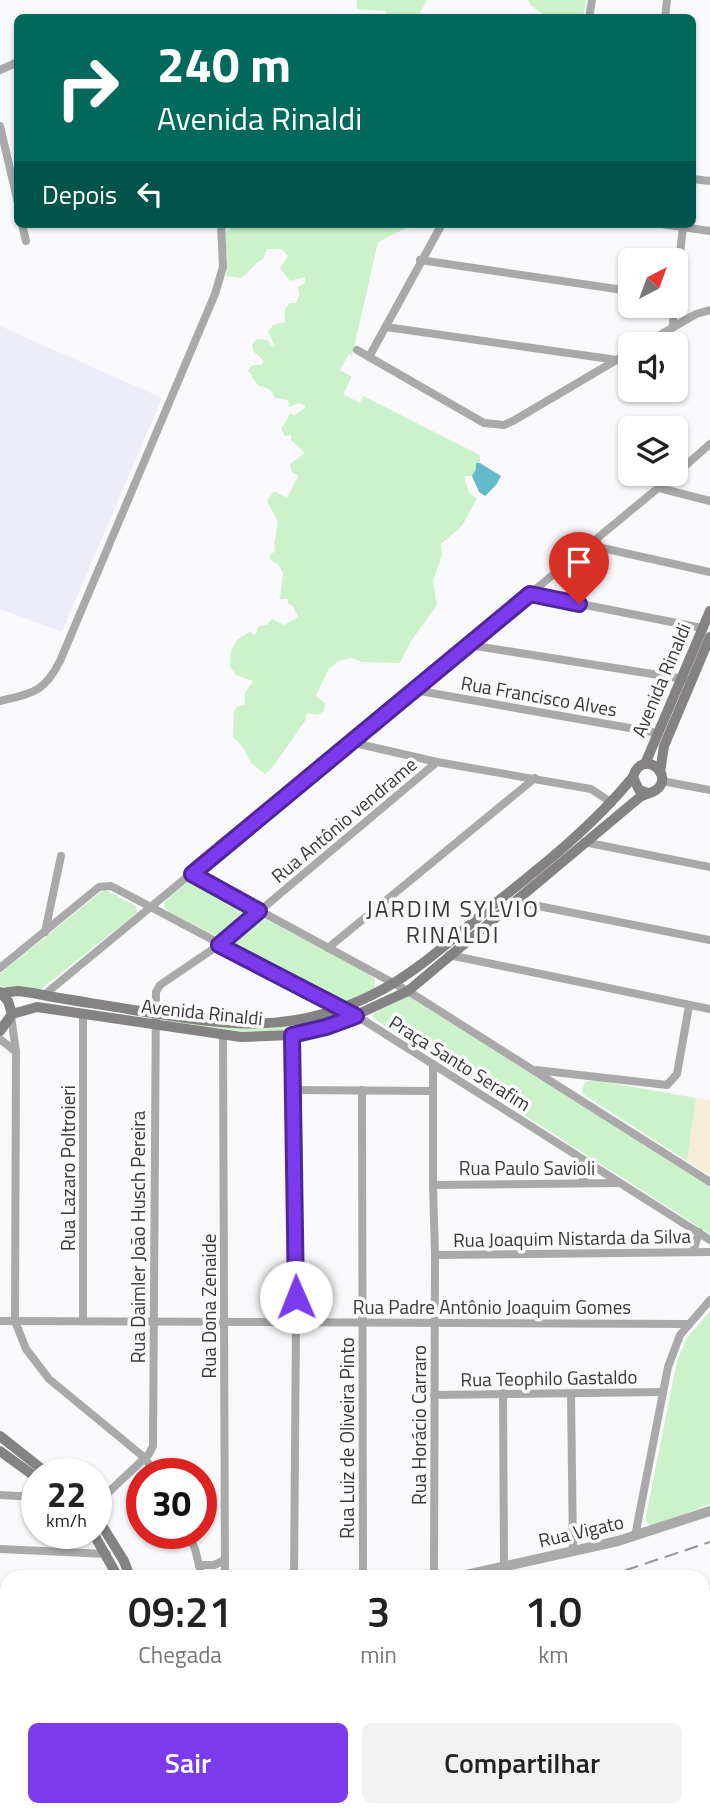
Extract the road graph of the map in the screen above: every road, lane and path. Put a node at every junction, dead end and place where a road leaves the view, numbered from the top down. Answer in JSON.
{"nodes":[{"id":1,"x":0,"y":126,"type":"edge"},
{"id":2,"x":14,"y":186,"type":"edge"},
{"id":3,"x":23,"y":228,"type":"edge"},
{"id":4,"x":221,"y":228,"type":"edge"},
{"id":5,"x":440,"y":228,"type":"edge"},
{"id":6,"x":682,"y":228,"type":"edge"},
{"id":7,"x":689,"y":228,"type":"edge"},
{"id":8,"x":710,"y":231,"type":"edge"},
{"id":9,"x":26,"y":241,"type":"dead end"},
{"id":10,"x":680,"y":248,"type":"edge"},
{"id":11,"x":421,"y":260,"type":"junction"},
{"id":12,"x":618,"y":289,"type":"edge"},
{"id":13,"x":710,"y":310,"type":"edge"},
{"id":14,"x":673,"y":318,"type":"edge"},
{"id":15,"x":386,"y":327,"type":"junction"},
{"id":16,"x":673,"y":327,"type":"junction"},
{"id":17,"x":665,"y":332,"type":"edge"},
{"id":18,"x":357,"y":350,"type":"dead end"},
{"id":19,"x":369,"y":357,"type":"junction"},
{"id":20,"x":617,"y":360,"type":"joint"},
{"id":21,"x":710,"y":444,"type":"edge"},
{"id":22,"x":688,"y":463,"type":"edge"},
{"id":23,"x":661,"y":486,"type":"edge"},
{"id":24,"x":659,"y":488,"type":"junction"},
{"id":25,"x":710,"y":501,"type":"edge"},
{"id":26,"x":589,"y":545,"type":"junction"},
{"id":27,"x":710,"y":572,"type":"edge"},
{"id":28,"x":530,"y":594,"type":"junction"},
{"id":29,"x":710,"y":611,"type":"edge"},
{"id":30,"x":702,"y":628,"type":"junction"},
{"id":31,"x":710,"y":637,"type":"edge"},
{"id":32,"x":469,"y":645,"type":"junction"},
{"id":33,"x":686,"y":680,"type":"junction"},
{"id":34,"x":414,"y":690,"type":"junction"},
{"id":35,"x":0,"y":701,"type":"edge"},
{"id":36,"x":658,"y":733,"type":"junction"},
{"id":37,"x":350,"y":742,"type":"junction"},
{"id":38,"x":438,"y":762,"type":"junction"},
{"id":39,"x":645,"y":764,"type":"junction"},
{"id":40,"x":661,"y":776,"type":"junction"},
{"id":41,"x":633,"y":777,"type":"junction"},
{"id":42,"x":535,"y":778,"type":"junction"},
{"id":43,"x":710,"y":790,"type":"edge"},
{"id":44,"x":648,"y":793,"type":"junction"},
{"id":45,"x":612,"y":803,"type":"junction"},
{"id":46,"x":584,"y":842,"type":"junction"},
{"id":47,"x":61,"y":856,"type":"dead end"},
{"id":48,"x":710,"y":867,"type":"edge"},
{"id":49,"x":192,"y":874,"type":"junction"},
{"id":50,"x":513,"y":901,"type":"junction"},
{"id":51,"x":148,"y":907,"type":"junction"},
{"id":52,"x":259,"y":911,"type":"junction"},
{"id":53,"x":45,"y":932,"type":"junction"},
{"id":54,"x":710,"y":940,"type":"edge"},
{"id":55,"x":219,"y":945,"type":"junction"},
{"id":56,"x":328,"y":948,"type":"junction"},
{"id":57,"x":449,"y":955,"type":"junction"},
{"id":58,"x":0,"y":968,"type":"edge"},
{"id":59,"x":393,"y":984,"type":"junction"},
{"id":60,"x":408,"y":991,"type":"junction"},
{"id":61,"x":1,"y":993,"type":"edge"},
{"id":62,"x":44,"y":995,"type":"junction"},
{"id":63,"x":689,"y":1006,"type":"junction"},
{"id":64,"x":341,"y":1009,"type":"junction"},
{"id":65,"x":710,"y":1009,"type":"edge"},
{"id":66,"x":155,"y":1013,"type":"junction"},
{"id":67,"x":12,"y":1015,"type":"junction"},
{"id":68,"x":83,"y":1015,"type":"junction"},
{"id":69,"x":356,"y":1016,"type":"junction"},
{"id":70,"x":154,"y":1026,"type":"junction"},
{"id":71,"x":0,"y":1031,"type":"edge"},
{"id":72,"x":223,"y":1035,"type":"junction"},
{"id":73,"x":292,"y":1035,"type":"junction"},
{"id":74,"x":0,"y":1039,"type":"edge"},
{"id":75,"x":16,"y":1052,"type":"junction"},
{"id":76,"x":433,"y":1064,"type":"junction"},
{"id":77,"x":533,"y":1069,"type":"junction"},
{"id":78,"x":292,"y":1090,"type":"junction"},
{"id":79,"x":362,"y":1090,"type":"junction"},
{"id":80,"x":432,"y":1091,"type":"junction"},
{"id":81,"x":589,"y":1164,"type":"junction"},
{"id":82,"x":710,"y":1182,"type":"edge"},
{"id":83,"x":581,"y":1183,"type":"junction"},
{"id":84,"x":621,"y":1183,"type":"junction"},
{"id":85,"x":433,"y":1185,"type":"junction"},
{"id":86,"x":699,"y":1232,"type":"junction"},
{"id":87,"x":710,"y":1240,"type":"edge"},
{"id":88,"x":693,"y":1252,"type":"junction"},
{"id":89,"x":710,"y":1252,"type":"edge"},
{"id":90,"x":435,"y":1255,"type":"junction"},
{"id":91,"x":710,"y":1300,"type":"edge"},
{"id":92,"x":0,"y":1321,"type":"edge"},
{"id":93,"x":15,"y":1321,"type":"junction"},
{"id":94,"x":83,"y":1321,"type":"junction"},
{"id":95,"x":154,"y":1322,"type":"junction"},
{"id":96,"x":225,"y":1322,"type":"junction"},
{"id":97,"x":296,"y":1322,"type":"junction"},
{"id":98,"x":363,"y":1323,"type":"junction"},
{"id":99,"x":435,"y":1323,"type":"junction"},
{"id":100,"x":689,"y":1324,"type":"junction"},
{"id":101,"x":663,"y":1392,"type":"junction"},
{"id":102,"x":503,"y":1393,"type":"junction"},
{"id":103,"x":571,"y":1394,"type":"junction"},
{"id":104,"x":434,"y":1395,"type":"junction"},
{"id":105,"x":0,"y":1436,"type":"edge"},
{"id":106,"x":0,"y":1451,"type":"edge"},
{"id":107,"x":28,"y":1458,"type":"edge"},
{"id":108,"x":145,"y":1458,"type":"joint"},
{"id":109,"x":21,"y":1466,"type":"edge"},
{"id":110,"x":126,"y":1476,"type":"edge"},
{"id":111,"x":112,"y":1489,"type":"edge"},
{"id":112,"x":0,"y":1495,"type":"edge"},
{"id":113,"x":21,"y":1496,"type":"edge"},
{"id":114,"x":710,"y":1511,"type":"edge"},
{"id":115,"x":635,"y":1536,"type":"junction"},
{"id":116,"x":112,"y":1542,"type":"edge"},
{"id":117,"x":0,"y":1549,"type":"edge"},
{"id":118,"x":103,"y":1549,"type":"edge"},
{"id":119,"x":194,"y":1549,"type":"edge"},
{"id":120,"x":573,"y":1551,"type":"junction"},
{"id":121,"x":107,"y":1555,"type":"junction"},
{"id":122,"x":225,"y":1560,"type":"junction"},
{"id":123,"x":199,"y":1564,"type":"junction"},
{"id":124,"x":504,"y":1565,"type":"junction"},
{"id":125,"x":114,"y":1570,"type":"edge"},
{"id":126,"x":127,"y":1570,"type":"edge"},
{"id":127,"x":200,"y":1570,"type":"edge"},
{"id":128,"x":225,"y":1570,"type":"edge"},
{"id":129,"x":294,"y":1570,"type":"edge"},
{"id":130,"x":363,"y":1570,"type":"edge"},
{"id":131,"x":434,"y":1570,"type":"edge"},
{"id":132,"x":484,"y":1570,"type":"edge"}],
"edges":[{"from":1,"to":2,"type":"street"},
{"from":3,"to":9,"type":"street"},
{"from":4,"to":35,"type":"street"},
{"from":5,"to":11,"type":"street"},
{"from":6,"to":10,"type":"street"},
{"from":7,"to":8,"type":"street"},
{"from":11,"to":12,"type":"street"},
{"from":11,"to":15,"type":"street"},
{"from":13,"to":16,"type":"street"},
{"from":14,"to":16,"type":"street"},
{"from":15,"to":19,"type":"street"},
{"from":15,"to":20,"type":"street"},
{"from":16,"to":17,"type":"street"},
{"from":18,"to":19,"type":"street"},
{"from":19,"to":20,"type":"street"},
{"from":21,"to":22,"type":"street"},
{"from":23,"to":24,"type":"street"},
{"from":24,"to":25,"type":"street"},
{"from":24,"to":26,"type":"street"},
{"from":26,"to":27,"type":"street"},
{"from":26,"to":28,"type":"street"},
{"from":28,"to":30,"type":"street"},
{"from":28,"to":32,"type":"street"},
{"from":29,"to":30,"type":"main road","name":"Avenida Rinaldi"},
{"from":30,"to":33,"type":"main road","name":"Avenida Rinaldi"},
{"from":31,"to":33,"type":"main road","name":"Avenida Rinaldi"},
{"from":32,"to":33,"type":"street"},
{"from":32,"to":34,"type":"street"},
{"from":33,"to":36,"type":"main road","name":"Avenida Rinaldi"},
{"from":33,"to":40,"type":"main road","name":"Avenida Rinaldi"},
{"from":34,"to":36,"type":"street","name":"Rua Francisco Alves"},
{"from":34,"to":37,"type":"street"},
{"from":36,"to":39,"type":"main road","name":"Avenida Rinaldi"},
{"from":37,"to":38,"type":"street"},
{"from":37,"to":49,"type":"street"},
{"from":38,"to":42,"type":"street"},
{"from":38,"to":52,"type":"street","name":"Rua Antônio vendrame"},
{"from":39,"to":40,"type":"main road"},
{"from":39,"to":41,"type":"main road"},
{"from":40,"to":43,"type":"street"},
{"from":40,"to":44,"type":"main road"},
{"from":41,"to":44,"type":"main road"},
{"from":41,"to":45,"type":"main road","name":"Avenida Rinaldi"},
{"from":42,"to":45,"type":"street"},
{"from":42,"to":56,"type":"street"},
{"from":44,"to":46,"type":"main road","name":"Avenida Rinaldi"},
{"from":45,"to":59,"type":"main road","name":"Avenida Rinaldi"},
{"from":46,"to":48,"type":"street"},
{"from":46,"to":50,"type":"main road","name":"Avenida Rinaldi"},
{"from":47,"to":53,"type":"street"},
{"from":49,"to":51,"type":"street"},
{"from":49,"to":52,"type":"street","name":"Praça Santo Serafim"},
{"from":50,"to":54,"type":"street"},
{"from":50,"to":57,"type":"main road","name":"Avenida Rinaldi"},
{"from":51,"to":53,"type":"street","name":"Praça Santo Serafim"},
{"from":51,"to":55,"type":"street","name":"Praça Santo Serafim"},
{"from":51,"to":62,"type":"street"},
{"from":52,"to":55,"type":"street","name":"Rua Antônio vendrame"},
{"from":52,"to":56,"type":"street","name":"Praça Santo Serafim"},
{"from":53,"to":58,"type":"street"},
{"from":55,"to":64,"type":"street","name":"Praça Santo Serafim"},
{"from":55,"to":66,"type":"street","name":"Rua Antônio vendrame"},
{"from":56,"to":59,"type":"street","name":"Praça Santo Serafim"},
{"from":57,"to":60,"type":"main road","name":"Avenida Rinaldi"},
{"from":57,"to":63,"type":"street"},
{"from":59,"to":60,"type":"street","name":"Praça Santo Serafim"},
{"from":59,"to":64,"type":"main road","name":"Avenida Rinaldi"},
{"from":60,"to":69,"type":"main road","name":"Avenida Rinaldi"},
{"from":60,"to":77,"type":"street","name":"Praça Santo Serafim"},
{"from":61,"to":62,"type":"main road","name":"Avenida Rinaldi"},
{"from":61,"to":67,"type":"main road","name":"Avenida Rinaldi"},
{"from":62,"to":66,"type":"main road","name":"Avenida Rinaldi"},
{"from":63,"to":65,"type":"street"},
{"from":63,"to":77,"type":"street"},
{"from":64,"to":66,"type":"main road","name":"Avenida Rinaldi"},
{"from":64,"to":69,"type":"street","name":"Praça Santo Serafim"},
{"from":66,"to":70,"type":"street","name":"Rua Daimler João Husch Pereira"},
{"from":67,"to":68,"type":"main road","name":"Avenida Rinaldi"},
{"from":67,"to":71,"type":"main road"},
{"from":67,"to":75,"type":"street"},
{"from":68,"to":70,"type":"main road","name":"Avenida Rinaldi"},
{"from":68,"to":94,"type":"street","name":"Rua Lazaro Poltroieri"},
{"from":69,"to":73,"type":"main road","name":"Avenida Rinaldi"},
{"from":69,"to":76,"type":"street","name":"Praça Santo Serafim"},
{"from":70,"to":72,"type":"main road","name":"Avenida Rinaldi"},
{"from":70,"to":95,"type":"street","name":"Rua Daimler João Husch Pereira"},
{"from":72,"to":73,"type":"main road","name":"Avenida Rinaldi"},
{"from":72,"to":96,"type":"street","name":"Rua Dona Zenaide"},
{"from":73,"to":78,"type":"street"},
{"from":74,"to":75,"type":"street"},
{"from":75,"to":93,"type":"street"},
{"from":76,"to":80,"type":"street","name":"Rua Horácio Carraro"},
{"from":76,"to":81,"type":"street","name":"Praça Santo Serafim"},
{"from":77,"to":82,"type":"street","name":"Praça Santo Serafim"},
{"from":78,"to":79,"type":"street"},
{"from":78,"to":97,"type":"street"},
{"from":79,"to":80,"type":"street"},
{"from":79,"to":98,"type":"street","name":"Rua Luiz de Oliveira Pinto"},
{"from":80,"to":85,"type":"street","name":"Rua Horácio Carraro"},
{"from":81,"to":83,"type":"street"},
{"from":81,"to":84,"type":"street","name":"Praça Santo Serafim"},
{"from":83,"to":84,"type":"street","name":"Rua Paulo Savioli"},
{"from":83,"to":85,"type":"street","name":"Rua Paulo Savioli"},
{"from":84,"to":86,"type":"street","name":"Praça Santo Serafim"},
{"from":85,"to":90,"type":"street","name":"Rua Horácio Carraro"},
{"from":86,"to":87,"type":"street","name":"Praça Santo Serafim"},
{"from":86,"to":88,"type":"street"},
{"from":88,"to":89,"type":"street","name":"Rua Joaquim Nistarda da Silva"},
{"from":88,"to":90,"type":"street","name":"Rua Joaquim Nistarda da Silva"},
{"from":90,"to":99,"type":"street","name":"Rua Horácio Carraro"},
{"from":91,"to":100,"type":"street"},
{"from":92,"to":93,"type":"street","name":"Rua Padre Antônio Joaquim Gomes"},
{"from":93,"to":94,"type":"street","name":"Rua Padre Antônio Joaquim Gomes"},
{"from":93,"to":108,"type":"street"},
{"from":94,"to":95,"type":"street","name":"Rua Padre Antônio Joaquim Gomes"},
{"from":95,"to":96,"type":"street","name":"Rua Padre Antônio Joaquim Gomes"},
{"from":95,"to":108,"type":"street","name":"Rua Daimler João Husch Pereira"},
{"from":96,"to":97,"type":"street","name":"Rua Padre Antônio Joaquim Gomes"},
{"from":96,"to":122,"type":"street","name":"Rua Dona Zenaide"},
{"from":97,"to":98,"type":"street","name":"Rua Padre Antônio Joaquim Gomes"},
{"from":97,"to":129,"type":"street"},
{"from":98,"to":99,"type":"street","name":"Rua Padre Antônio Joaquim Gomes"},
{"from":98,"to":130,"type":"street","name":"Rua Luiz de Oliveira Pinto"},
{"from":99,"to":100,"type":"street","name":"Rua Padre Antônio Joaquim Gomes"},
{"from":99,"to":104,"type":"street","name":"Rua Horácio Carraro"},
{"from":100,"to":101,"type":"street"},
{"from":101,"to":103,"type":"street","name":"Rua Teophilo Gastaldo"},
{"from":101,"to":115,"type":"street"},
{"from":102,"to":103,"type":"street","name":"Rua Teophilo Gastaldo"},
{"from":102,"to":104,"type":"street","name":"Rua Teophilo Gastaldo"},
{"from":102,"to":124,"type":"street"},
{"from":103,"to":120,"type":"street"},
{"from":104,"to":131,"type":"street","name":"Rua Horácio Carraro"},
{"from":105,"to":107,"type":"main road"},
{"from":106,"to":109,"type":"main road"},
{"from":110,"to":111,"type":"street"},
{"from":112,"to":113,"type":"street"},
{"from":114,"to":115,"type":"street","name":"Rua Vigato"},
{"from":115,"to":120,"type":"street","name":"Rua Vigato"},
{"from":116,"to":126,"type":"main road"},
{"from":117,"to":121,"type":"street"},
{"from":118,"to":121,"type":"main road"},
{"from":119,"to":123,"type":"street"},
{"from":120,"to":124,"type":"street","name":"Rua Vigato"},
{"from":121,"to":125,"type":"main road"},
{"from":122,"to":123,"type":"street"},
{"from":122,"to":128,"type":"street","name":"Rua Dona Zenaide"},
{"from":123,"to":127,"type":"street"},
{"from":124,"to":132,"type":"street","name":"Rua Vigato"}]}
